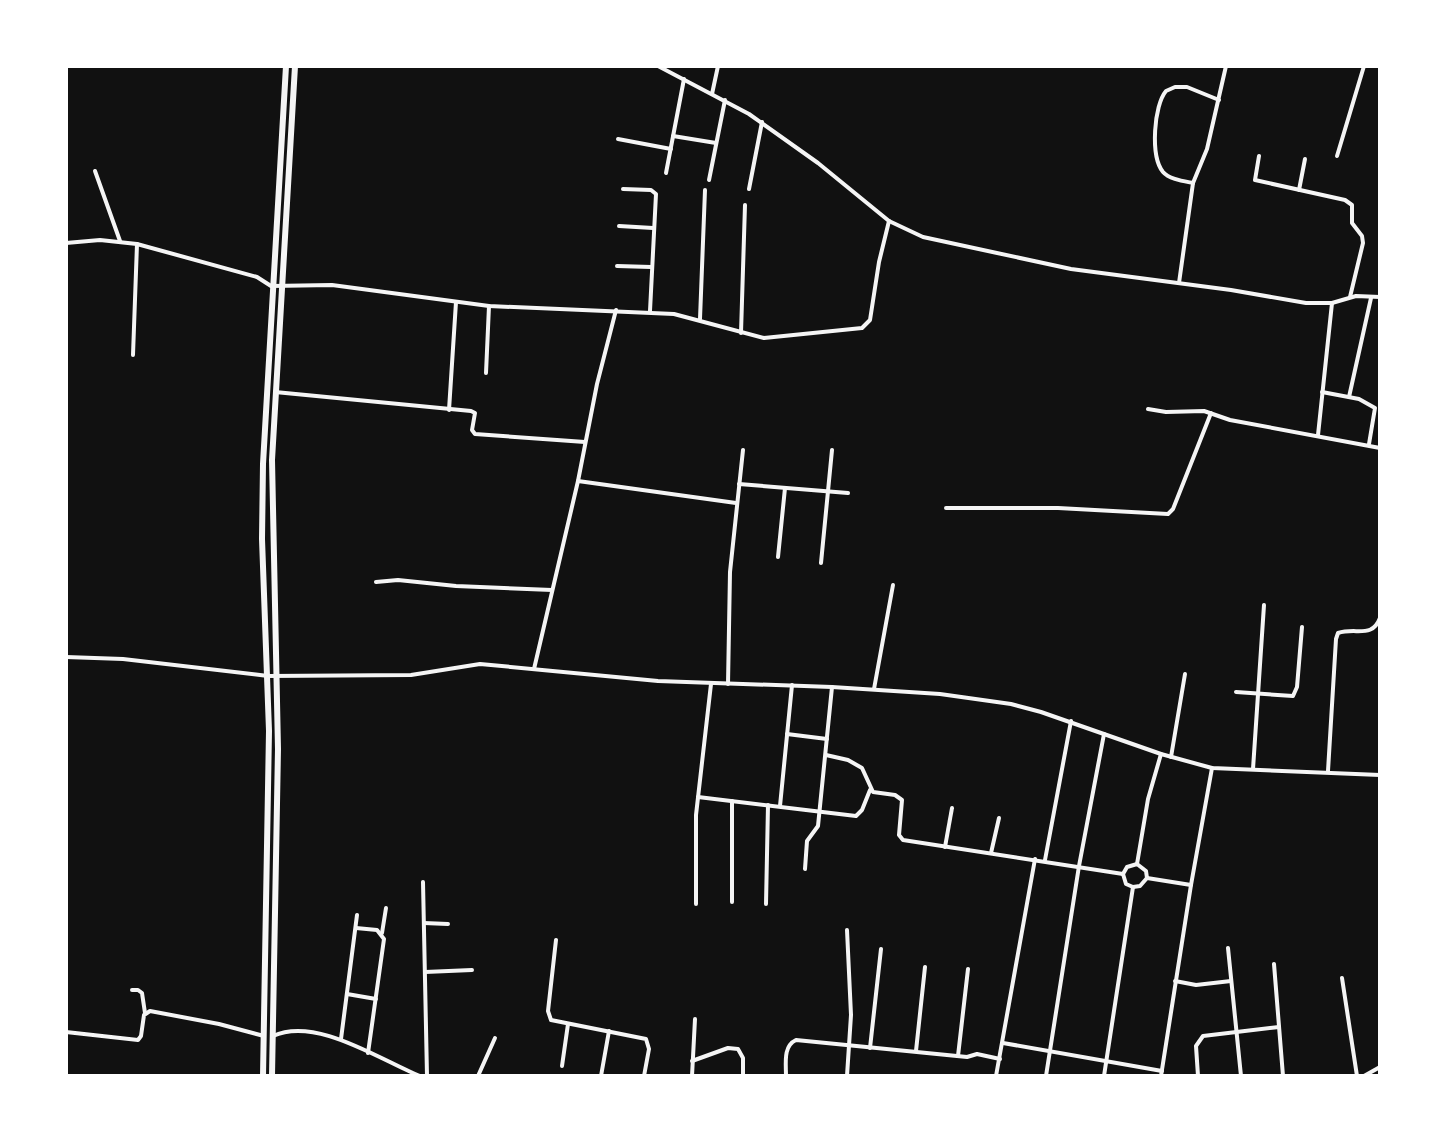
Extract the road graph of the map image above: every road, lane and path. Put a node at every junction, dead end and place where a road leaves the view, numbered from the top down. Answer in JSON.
{"nodes":[{"id":1,"x":286,"y":66,"type":"edge"},
{"id":2,"x":295,"y":66,"type":"edge"},
{"id":3,"x":658,"y":66,"type":"edge"},
{"id":4,"x":718,"y":66,"type":"edge"},
{"id":5,"x":1226,"y":66,"type":"edge"},
{"id":6,"x":1364,"y":66,"type":"edge"},
{"id":7,"x":684,"y":79,"type":"junction"},
{"id":8,"x":712,"y":94,"type":"junction"},
{"id":9,"x":725,"y":100,"type":"junction"},
{"id":10,"x":1219,"y":100,"type":"junction"},
{"id":11,"x":762,"y":122,"type":"junction"},
{"id":12,"x":673,"y":136,"type":"junction"},
{"id":13,"x":618,"y":139,"type":"dead end"},
{"id":14,"x":716,"y":143,"type":"junction"},
{"id":15,"x":671,"y":149,"type":"junction"},
{"id":16,"x":1259,"y":156,"type":"dead end"},
{"id":17,"x":1337,"y":156,"type":"dead end"},
{"id":18,"x":1305,"y":159,"type":"dead end"},
{"id":19,"x":95,"y":171,"type":"dead end"},
{"id":20,"x":666,"y":173,"type":"dead end"},
{"id":21,"x":709,"y":180,"type":"dead end"},
{"id":22,"x":1193,"y":183,"type":"junction"},
{"id":23,"x":623,"y":189,"type":"dead end"},
{"id":24,"x":749,"y":189,"type":"dead end"},
{"id":25,"x":705,"y":190,"type":"dead end"},
{"id":26,"x":1299,"y":190,"type":"junction"},
{"id":27,"x":745,"y":205,"type":"dead end"},
{"id":28,"x":889,"y":221,"type":"junction"},
{"id":29,"x":619,"y":226,"type":"dead end"},
{"id":30,"x":653,"y":228,"type":"junction"},
{"id":31,"x":120,"y":241,"type":"junction"},
{"id":32,"x":66,"y":243,"type":"edge"},
{"id":33,"x":137,"y":244,"type":"junction"},
{"id":34,"x":617,"y":266,"type":"dead end"},
{"id":35,"x":651,"y":267,"type":"junction"},
{"id":36,"x":1179,"y":283,"type":"junction"},
{"id":37,"x":271,"y":286,"type":"junction"},
{"id":38,"x":281,"y":287,"type":"junction"},
{"id":39,"x":1372,"y":296,"type":"junction"},
{"id":40,"x":1350,"y":297,"type":"junction"},
{"id":41,"x":1380,"y":297,"type":"edge"},
{"id":42,"x":456,"y":302,"type":"junction"},
{"id":43,"x":1332,"y":303,"type":"junction"},
{"id":44,"x":489,"y":306,"type":"junction"},
{"id":45,"x":616,"y":310,"type":"junction"},
{"id":46,"x":650,"y":311,"type":"junction"},
{"id":47,"x":700,"y":319,"type":"junction"},
{"id":48,"x":741,"y":333,"type":"junction"},
{"id":49,"x":133,"y":355,"type":"dead end"},
{"id":50,"x":486,"y":373,"type":"dead end"},
{"id":51,"x":275,"y":392,"type":"junction"},
{"id":52,"x":1322,"y":392,"type":"junction"},
{"id":53,"x":1349,"y":397,"type":"junction"},
{"id":54,"x":1148,"y":409,"type":"dead end"},
{"id":55,"x":449,"y":410,"type":"junction"},
{"id":56,"x":1211,"y":413,"type":"junction"},
{"id":57,"x":1318,"y":435,"type":"junction"},
{"id":58,"x":585,"y":442,"type":"junction"},
{"id":59,"x":1369,"y":444,"type":"junction"},
{"id":60,"x":1380,"y":448,"type":"edge"},
{"id":61,"x":743,"y":450,"type":"dead end"},
{"id":62,"x":832,"y":450,"type":"dead end"},
{"id":63,"x":578,"y":481,"type":"junction"},
{"id":64,"x":738,"y":484,"type":"junction"},
{"id":65,"x":785,"y":488,"type":"junction"},
{"id":66,"x":829,"y":492,"type":"junction"},
{"id":67,"x":848,"y":493,"type":"dead end"},
{"id":68,"x":736,"y":503,"type":"junction"},
{"id":69,"x":946,"y":508,"type":"dead end"},
{"id":70,"x":778,"y":557,"type":"dead end"},
{"id":71,"x":821,"y":563,"type":"dead end"},
{"id":72,"x":376,"y":582,"type":"dead end"},
{"id":73,"x":893,"y":585,"type":"dead end"},
{"id":74,"x":552,"y":590,"type":"junction"},
{"id":75,"x":1264,"y":605,"type":"dead end"},
{"id":76,"x":1380,"y":618,"type":"edge"},
{"id":77,"x":1302,"y":627,"type":"dead end"},
{"id":78,"x":66,"y":657,"type":"edge"},
{"id":79,"x":534,"y":669,"type":"junction"},
{"id":80,"x":1185,"y":674,"type":"dead end"},
{"id":81,"x":272,"y":676,"type":"junction"},
{"id":82,"x":711,"y":684,"type":"junction"},
{"id":83,"x":728,"y":684,"type":"junction"},
{"id":84,"x":792,"y":685,"type":"junction"},
{"id":85,"x":832,"y":687,"type":"junction"},
{"id":86,"x":874,"y":689,"type":"junction"},
{"id":87,"x":1236,"y":692,"type":"dead end"},
{"id":88,"x":1258,"y":695,"type":"junction"},
{"id":89,"x":1071,"y":721,"type":"junction"},
{"id":90,"x":787,"y":734,"type":"junction"},
{"id":91,"x":1104,"y":734,"type":"junction"},
{"id":92,"x":827,"y":739,"type":"junction"},
{"id":93,"x":1161,"y":754,"type":"junction"},
{"id":94,"x":826,"y":755,"type":"junction"},
{"id":95,"x":1171,"y":757,"type":"junction"},
{"id":96,"x":1212,"y":768,"type":"junction"},
{"id":97,"x":1253,"y":769,"type":"junction"},
{"id":98,"x":1328,"y":772,"type":"junction"},
{"id":99,"x":1380,"y":775,"type":"edge"},
{"id":100,"x":870,"y":790,"type":"junction"},
{"id":101,"x":698,"y":797,"type":"junction"},
{"id":102,"x":732,"y":801,"type":"junction"},
{"id":103,"x":768,"y":805,"type":"junction"},
{"id":104,"x":780,"y":806,"type":"junction"},
{"id":105,"x":952,"y":808,"type":"dead end"},
{"id":106,"x":820,"y":811,"type":"junction"},
{"id":107,"x":999,"y":818,"type":"dead end"},
{"id":108,"x":945,"y":847,"type":"junction"},
{"id":109,"x":991,"y":853,"type":"junction"},
{"id":110,"x":1035,"y":859,"type":"junction"},
{"id":111,"x":1045,"y":860,"type":"junction"},
{"id":112,"x":1137,"y":864,"type":"junction"},
{"id":113,"x":1079,"y":866,"type":"junction"},
{"id":114,"x":805,"y":869,"type":"dead end"},
{"id":115,"x":1123,"y":874,"type":"junction"},
{"id":116,"x":1147,"y":878,"type":"junction"},
{"id":117,"x":423,"y":882,"type":"dead end"},
{"id":118,"x":1191,"y":885,"type":"junction"},
{"id":119,"x":1133,"y":887,"type":"junction"},
{"id":120,"x":732,"y":902,"type":"dead end"},
{"id":121,"x":696,"y":904,"type":"dead end"},
{"id":122,"x":766,"y":904,"type":"dead end"},
{"id":123,"x":386,"y":908,"type":"dead end"},
{"id":124,"x":357,"y":915,"type":"dead end"},
{"id":125,"x":424,"y":923,"type":"junction"},
{"id":126,"x":448,"y":924,"type":"dead end"},
{"id":127,"x":356,"y":928,"type":"junction"},
{"id":128,"x":847,"y":930,"type":"dead end"},
{"id":129,"x":382,"y":933,"type":"junction"},
{"id":130,"x":556,"y":940,"type":"dead end"},
{"id":131,"x":1228,"y":948,"type":"dead end"},
{"id":132,"x":881,"y":949,"type":"dead end"},
{"id":133,"x":1274,"y":964,"type":"dead end"},
{"id":134,"x":925,"y":967,"type":"dead end"},
{"id":135,"x":968,"y":969,"type":"dead end"},
{"id":136,"x":472,"y":970,"type":"dead end"},
{"id":137,"x":425,"y":972,"type":"junction"},
{"id":138,"x":1342,"y":978,"type":"dead end"},
{"id":139,"x":1175,"y":981,"type":"junction"},
{"id":140,"x":1231,"y":981,"type":"junction"},
{"id":141,"x":132,"y":990,"type":"dead end"},
{"id":142,"x":347,"y":994,"type":"junction"},
{"id":143,"x":376,"y":999,"type":"junction"},
{"id":144,"x":145,"y":1013,"type":"junction"},
{"id":145,"x":695,"y":1019,"type":"dead end"},
{"id":146,"x":568,"y":1024,"type":"junction"},
{"id":147,"x":1279,"y":1027,"type":"junction"},
{"id":148,"x":609,"y":1031,"type":"junction"},
{"id":149,"x":1236,"y":1031,"type":"junction"},
{"id":150,"x":66,"y":1032,"type":"edge"},
{"id":151,"x":268,"y":1036,"type":"junction"},
{"id":152,"x":495,"y":1038,"type":"dead end"},
{"id":153,"x":341,"y":1039,"type":"junction"},
{"id":154,"x":1003,"y":1043,"type":"junction"},
{"id":155,"x":849,"y":1046,"type":"junction"},
{"id":156,"x":870,"y":1048,"type":"junction"},
{"id":157,"x":916,"y":1051,"type":"junction"},
{"id":158,"x":1050,"y":1052,"type":"junction"},
{"id":159,"x":368,"y":1053,"type":"junction"},
{"id":160,"x":958,"y":1056,"type":"junction"},
{"id":161,"x":1000,"y":1059,"type":"junction"},
{"id":162,"x":692,"y":1061,"type":"junction"},
{"id":163,"x":1106,"y":1063,"type":"junction"},
{"id":164,"x":562,"y":1066,"type":"dead end"},
{"id":165,"x":1380,"y":1067,"type":"edge"},
{"id":166,"x":1162,"y":1074,"type":"edge"},
{"id":167,"x":263,"y":1076,"type":"edge"},
{"id":168,"x":272,"y":1076,"type":"edge"},
{"id":169,"x":420,"y":1076,"type":"edge"},
{"id":170,"x":427,"y":1076,"type":"edge"},
{"id":171,"x":478,"y":1076,"type":"edge"},
{"id":172,"x":601,"y":1076,"type":"edge"},
{"id":173,"x":644,"y":1076,"type":"edge"},
{"id":174,"x":692,"y":1076,"type":"edge"},
{"id":175,"x":743,"y":1076,"type":"edge"},
{"id":176,"x":786,"y":1076,"type":"edge"},
{"id":177,"x":847,"y":1076,"type":"edge"},
{"id":178,"x":996,"y":1076,"type":"edge"},
{"id":179,"x":1046,"y":1076,"type":"edge"},
{"id":180,"x":1104,"y":1076,"type":"edge"},
{"id":181,"x":1198,"y":1076,"type":"edge"},
{"id":182,"x":1241,"y":1076,"type":"edge"},
{"id":183,"x":1283,"y":1076,"type":"edge"},
{"id":184,"x":1357,"y":1076,"type":"edge"},
{"id":185,"x":1364,"y":1076,"type":"edge"}],
"edges":[{"from":1,"to":37,"type":"main road"},
{"from":2,"to":38,"type":"main road"},
{"from":3,"to":7,"type":"street"},
{"from":4,"to":8,"type":"street"},
{"from":5,"to":10,"type":"street"},
{"from":6,"to":17,"type":"street"},
{"from":7,"to":8,"type":"street"},
{"from":7,"to":12,"type":"street"},
{"from":8,"to":9,"type":"street"},
{"from":9,"to":11,"type":"street"},
{"from":9,"to":14,"type":"street"},
{"from":10,"to":22,"type":"street"},
{"from":10,"to":22,"type":"street"},
{"from":11,"to":24,"type":"street"},
{"from":11,"to":28,"type":"street"},
{"from":12,"to":14,"type":"street"},
{"from":12,"to":15,"type":"street"},
{"from":13,"to":15,"type":"street"},
{"from":14,"to":21,"type":"street"},
{"from":15,"to":20,"type":"street"},
{"from":16,"to":26,"type":"street"},
{"from":18,"to":26,"type":"street"},
{"from":19,"to":31,"type":"street"},
{"from":22,"to":36,"type":"street"},
{"from":23,"to":30,"type":"street"},
{"from":25,"to":47,"type":"street"},
{"from":26,"to":40,"type":"street"},
{"from":27,"to":48,"type":"street"},
{"from":28,"to":36,"type":"street"},
{"from":28,"to":48,"type":"street"},
{"from":29,"to":30,"type":"street"},
{"from":30,"to":35,"type":"street"},
{"from":31,"to":32,"type":"street"},
{"from":31,"to":33,"type":"street"},
{"from":33,"to":37,"type":"street"},
{"from":33,"to":49,"type":"street"},
{"from":34,"to":35,"type":"street"},
{"from":35,"to":46,"type":"street"},
{"from":36,"to":43,"type":"street"},
{"from":37,"to":38,"type":"street"},
{"from":37,"to":81,"type":"main road"},
{"from":38,"to":42,"type":"street"},
{"from":38,"to":51,"type":"main road"},
{"from":39,"to":40,"type":"street"},
{"from":39,"to":41,"type":"street"},
{"from":39,"to":53,"type":"street"},
{"from":40,"to":43,"type":"street"},
{"from":42,"to":44,"type":"street"},
{"from":42,"to":55,"type":"street"},
{"from":43,"to":52,"type":"street"},
{"from":44,"to":45,"type":"street"},
{"from":44,"to":50,"type":"street"},
{"from":45,"to":46,"type":"street"},
{"from":45,"to":58,"type":"street"},
{"from":46,"to":47,"type":"street"},
{"from":47,"to":48,"type":"street"},
{"from":51,"to":55,"type":"street"},
{"from":51,"to":81,"type":"main road"},
{"from":52,"to":53,"type":"street"},
{"from":52,"to":57,"type":"street"},
{"from":53,"to":59,"type":"street"},
{"from":54,"to":56,"type":"street"},
{"from":55,"to":58,"type":"street"},
{"from":56,"to":57,"type":"street"},
{"from":56,"to":69,"type":"street"},
{"from":57,"to":59,"type":"street"},
{"from":58,"to":63,"type":"street"},
{"from":59,"to":60,"type":"street"},
{"from":61,"to":64,"type":"street"},
{"from":62,"to":66,"type":"street"},
{"from":63,"to":68,"type":"street"},
{"from":63,"to":74,"type":"street"},
{"from":64,"to":65,"type":"street"},
{"from":64,"to":68,"type":"street"},
{"from":65,"to":66,"type":"street"},
{"from":65,"to":70,"type":"street"},
{"from":66,"to":67,"type":"street"},
{"from":66,"to":71,"type":"street"},
{"from":68,"to":83,"type":"street"},
{"from":72,"to":74,"type":"street"},
{"from":73,"to":86,"type":"street"},
{"from":74,"to":79,"type":"street"},
{"from":75,"to":88,"type":"street"},
{"from":76,"to":98,"type":"street"},
{"from":77,"to":88,"type":"street"},
{"from":78,"to":81,"type":"street"},
{"from":79,"to":81,"type":"street"},
{"from":79,"to":82,"type":"street"},
{"from":80,"to":95,"type":"street"},
{"from":81,"to":151,"type":"main road"},
{"from":82,"to":83,"type":"street"},
{"from":82,"to":101,"type":"street"},
{"from":83,"to":84,"type":"street"},
{"from":84,"to":85,"type":"street"},
{"from":84,"to":90,"type":"street"},
{"from":85,"to":86,"type":"street"},
{"from":85,"to":92,"type":"street"},
{"from":86,"to":89,"type":"street"},
{"from":87,"to":88,"type":"street"},
{"from":88,"to":97,"type":"street"},
{"from":89,"to":91,"type":"street"},
{"from":89,"to":111,"type":"street"},
{"from":90,"to":92,"type":"street"},
{"from":90,"to":104,"type":"street"},
{"from":91,"to":93,"type":"street"},
{"from":91,"to":113,"type":"street"},
{"from":92,"to":94,"type":"street"},
{"from":93,"to":95,"type":"street"},
{"from":93,"to":112,"type":"street"},
{"from":94,"to":100,"type":"street"},
{"from":94,"to":106,"type":"street"},
{"from":95,"to":96,"type":"street"},
{"from":96,"to":97,"type":"street"},
{"from":96,"to":118,"type":"street"},
{"from":97,"to":98,"type":"street"},
{"from":98,"to":99,"type":"street"},
{"from":100,"to":106,"type":"street"},
{"from":100,"to":108,"type":"street"},
{"from":101,"to":102,"type":"street"},
{"from":101,"to":121,"type":"street"},
{"from":102,"to":103,"type":"street"},
{"from":102,"to":120,"type":"street"},
{"from":103,"to":104,"type":"street"},
{"from":103,"to":122,"type":"street"},
{"from":104,"to":106,"type":"street"},
{"from":105,"to":108,"type":"street"},
{"from":106,"to":114,"type":"street"},
{"from":107,"to":109,"type":"street"},
{"from":108,"to":109,"type":"street"},
{"from":109,"to":110,"type":"street"},
{"from":110,"to":111,"type":"street"},
{"from":110,"to":154,"type":"street"},
{"from":111,"to":113,"type":"street"},
{"from":112,"to":115,"type":"street"},
{"from":112,"to":116,"type":"street"},
{"from":113,"to":115,"type":"street"},
{"from":113,"to":158,"type":"street"},
{"from":115,"to":119,"type":"street"},
{"from":116,"to":118,"type":"street"},
{"from":116,"to":119,"type":"street"},
{"from":117,"to":125,"type":"street"},
{"from":118,"to":139,"type":"street"},
{"from":119,"to":163,"type":"street"},
{"from":123,"to":129,"type":"street"},
{"from":124,"to":127,"type":"street"},
{"from":125,"to":126,"type":"street"},
{"from":125,"to":137,"type":"street"},
{"from":127,"to":129,"type":"street"},
{"from":127,"to":142,"type":"street"},
{"from":128,"to":155,"type":"street"},
{"from":129,"to":143,"type":"street"},
{"from":130,"to":146,"type":"street"},
{"from":131,"to":140,"type":"street"},
{"from":132,"to":156,"type":"street"},
{"from":133,"to":147,"type":"street"},
{"from":134,"to":157,"type":"street"},
{"from":135,"to":160,"type":"street"},
{"from":136,"to":137,"type":"street"},
{"from":137,"to":170,"type":"street"},
{"from":138,"to":184,"type":"street"},
{"from":139,"to":140,"type":"street"},
{"from":139,"to":166,"type":"street"},
{"from":140,"to":149,"type":"street"},
{"from":141,"to":144,"type":"street"},
{"from":142,"to":143,"type":"street"},
{"from":142,"to":153,"type":"street"},
{"from":143,"to":159,"type":"street"},
{"from":144,"to":150,"type":"street"},
{"from":144,"to":151,"type":"street"},
{"from":145,"to":162,"type":"street"},
{"from":146,"to":148,"type":"street"},
{"from":146,"to":164,"type":"street"},
{"from":147,"to":149,"type":"street"},
{"from":147,"to":183,"type":"street"},
{"from":148,"to":172,"type":"street"},
{"from":148,"to":173,"type":"street"},
{"from":149,"to":181,"type":"street"},
{"from":149,"to":182,"type":"street"},
{"from":151,"to":153,"type":"street"},
{"from":151,"to":167,"type":"main road"},
{"from":151,"to":168,"type":"main road"},
{"from":152,"to":171,"type":"street"},
{"from":153,"to":159,"type":"street"},
{"from":154,"to":158,"type":"street"},
{"from":154,"to":161,"type":"street"},
{"from":155,"to":156,"type":"street"},
{"from":155,"to":176,"type":"street"},
{"from":155,"to":177,"type":"street"},
{"from":156,"to":157,"type":"street"},
{"from":157,"to":160,"type":"street"},
{"from":158,"to":163,"type":"street"},
{"from":158,"to":179,"type":"street"},
{"from":159,"to":169,"type":"street"},
{"from":160,"to":161,"type":"street"},
{"from":161,"to":178,"type":"street"},
{"from":162,"to":174,"type":"street"},
{"from":162,"to":175,"type":"street"},
{"from":163,"to":166,"type":"street"},
{"from":163,"to":180,"type":"street"},
{"from":165,"to":185,"type":"street"}]}
